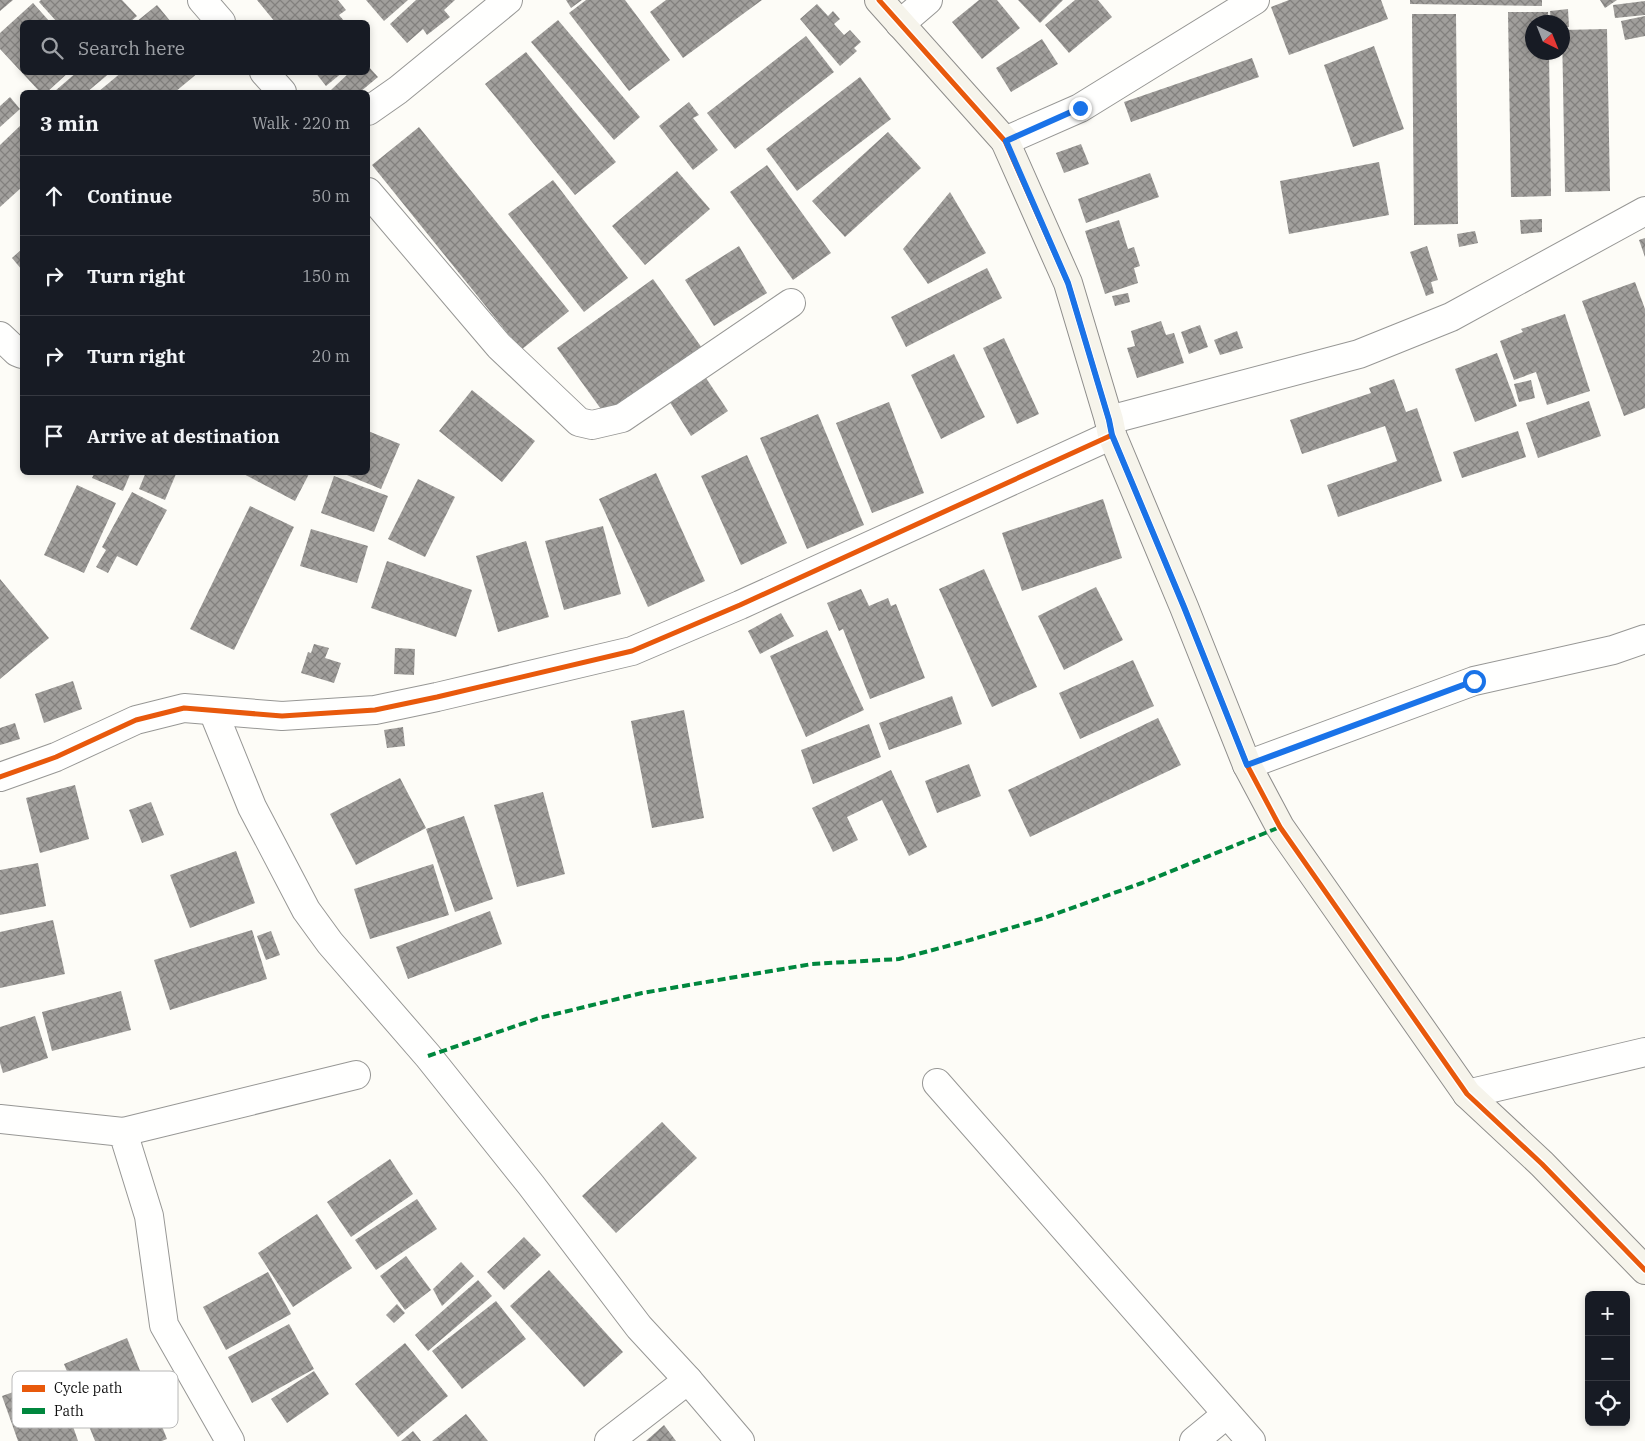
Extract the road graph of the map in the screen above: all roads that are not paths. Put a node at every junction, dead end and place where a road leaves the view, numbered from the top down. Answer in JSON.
{"nodes":[{"id":1,"x":202,"y":0,"type":"edge"},
{"id":2,"x":508,"y":0,"type":"edge"},
{"id":3,"x":879,"y":0,"type":"edge"},
{"id":4,"x":928,"y":0,"type":"edge"},
{"id":5,"x":1255,"y":0,"type":"edge"},
{"id":6,"x":219,"y":20,"type":"edge"},
{"id":7,"x":900,"y":24,"type":"junction"},
{"id":8,"x":267,"y":75,"type":"edge"},
{"id":9,"x":280,"y":90,"type":"edge"},
{"id":10,"x":370,"y":110,"type":"edge"},
{"id":11,"x":1006,"y":141,"type":"junction"},
{"id":12,"x":370,"y":194,"type":"edge"},
{"id":13,"x":1645,"y":211,"type":"edge"},
{"id":14,"x":791,"y":303,"type":"dead end"},
{"id":15,"x":0,"y":336,"type":"edge"},
{"id":16,"x":20,"y":353,"type":"edge"},
{"id":17,"x":1110,"y":428,"type":"junction"},
{"id":18,"x":1645,"y":639,"type":"edge"},
{"id":19,"x":213,"y":711,"type":"junction"},
{"id":20,"x":1247,"y":765,"type":"junction"},
{"id":21,"x":0,"y":777,"type":"edge"},
{"id":22,"x":1645,"y":1052,"type":"edge"},
{"id":23,"x":356,"y":1075,"type":"dead end"},
{"id":24,"x":937,"y":1083,"type":"dead end"},
{"id":25,"x":1467,"y":1094,"type":"junction"},
{"id":26,"x":0,"y":1119,"type":"edge"},
{"id":27,"x":124,"y":1132,"type":"junction"},
{"id":28,"x":1645,"y":1270,"type":"edge"},
{"id":29,"x":688,"y":1380,"type":"junction"},
{"id":30,"x":1227,"y":1414,"type":"junction"},
{"id":31,"x":230,"y":1441,"type":"edge"},
{"id":32,"x":609,"y":1441,"type":"edge"},
{"id":33,"x":740,"y":1441,"type":"edge"},
{"id":34,"x":1194,"y":1441,"type":"edge"},
{"id":35,"x":1250,"y":1441,"type":"edge"}],
"edges":[{"from":1,"to":6,"type":"street"},
{"from":2,"to":10,"type":"street"},
{"from":3,"to":7,"type":"street"},
{"from":4,"to":7,"type":"street"},
{"from":5,"to":11,"type":"street"},
{"from":7,"to":11,"type":"street"},
{"from":8,"to":9,"type":"street"},
{"from":11,"to":17,"type":"street"},
{"from":12,"to":14,"type":"street"},
{"from":13,"to":17,"type":"street"},
{"from":15,"to":16,"type":"street"},
{"from":17,"to":19,"type":"street"},
{"from":17,"to":20,"type":"street"},
{"from":18,"to":20,"type":"street"},
{"from":19,"to":21,"type":"street"},
{"from":19,"to":29,"type":"street"},
{"from":20,"to":25,"type":"street"},
{"from":22,"to":25,"type":"street"},
{"from":23,"to":27,"type":"street"},
{"from":24,"to":30,"type":"street"},
{"from":25,"to":28,"type":"street"},
{"from":26,"to":27,"type":"street"},
{"from":27,"to":31,"type":"street"},
{"from":29,"to":32,"type":"street"},
{"from":29,"to":33,"type":"street"},
{"from":30,"to":34,"type":"street"},
{"from":30,"to":35,"type":"street"}]}
